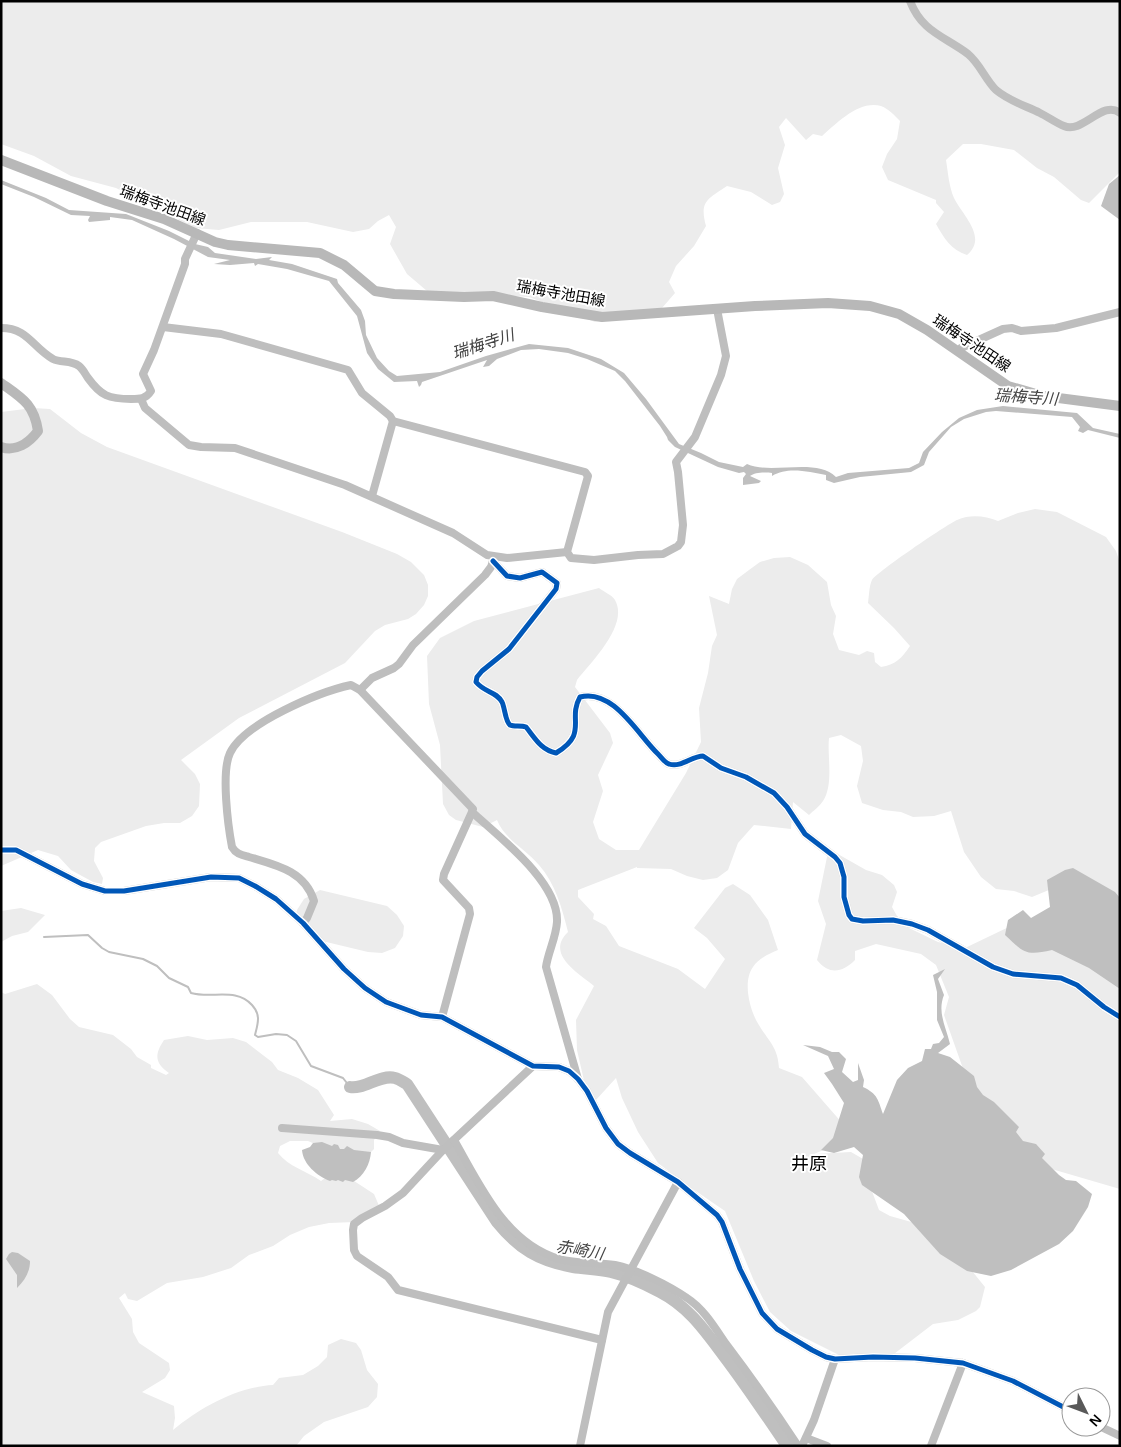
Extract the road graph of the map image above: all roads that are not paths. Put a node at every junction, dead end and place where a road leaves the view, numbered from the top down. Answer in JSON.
{"nodes":[{"id":1,"x":910,"y":1,"type":"edge"},
{"id":2,"x":1120,"y":112,"type":"edge"},
{"id":3,"x":1,"y":160,"type":"edge"},
{"id":4,"x":197,"y":232,"type":"junction"},
{"id":5,"x":717,"y":309,"type":"junction"},
{"id":6,"x":1120,"y":312,"type":"edge"},
{"id":7,"x":1,"y":328,"type":"edge"},
{"id":8,"x":163,"y":328,"type":"junction"},
{"id":9,"x":959,"y":351,"type":"junction"},
{"id":10,"x":1,"y":383,"type":"edge"},
{"id":11,"x":141,"y":399,"type":"junction"},
{"id":12,"x":1120,"y":406,"type":"edge"},
{"id":13,"x":393,"y":422,"type":"junction"},
{"id":14,"x":1,"y":447,"type":"edge"},
{"id":15,"x":372,"y":496,"type":"junction"},
{"id":16,"x":567,"y":552,"type":"junction"},
{"id":17,"x":494,"y":559,"type":"junction"},
{"id":18,"x":360,"y":690,"type":"junction"},
{"id":19,"x":472,"y":812,"type":"junction"},
{"id":20,"x":1,"y":850,"type":"edge"},
{"id":21,"x":303,"y":923,"type":"junction"},
{"id":22,"x":442,"y":1017,"type":"junction"},
{"id":23,"x":1120,"y":1017,"type":"edge"},
{"id":24,"x":533,"y":1066,"type":"junction"},
{"id":25,"x":578,"y":1079,"type":"junction"},
{"id":26,"x":282,"y":1128,"type":"dead end"},
{"id":27,"x":454,"y":1140,"type":"junction"},
{"id":28,"x":443,"y":1150,"type":"junction"},
{"id":29,"x":678,"y":1182,"type":"junction"},
{"id":30,"x":631,"y":1271,"type":"junction"},
{"id":31,"x":602,"y":1340,"type":"junction"},
{"id":32,"x":836,"y":1359,"type":"junction"},
{"id":33,"x":963,"y":1364,"type":"junction"},
{"id":34,"x":1061,"y":1406,"type":"edge"},
{"id":35,"x":806,"y":1438,"type":"junction"},
{"id":36,"x":580,"y":1446,"type":"edge"},
{"id":37,"x":800,"y":1446,"type":"edge"},
{"id":38,"x":828,"y":1446,"type":"edge"},
{"id":39,"x":931,"y":1446,"type":"edge"}],
"edges":[{"from":1,"to":2,"type":"street"},
{"from":3,"to":4,"type":"main road","name":"瑞梅寺池田線"},
{"from":4,"to":5,"type":"main road","name":"瑞梅寺池田線"},
{"from":4,"to":8,"type":"street"},
{"from":5,"to":9,"type":"main road","name":"瑞梅寺池田線"},
{"from":5,"to":16,"type":"street"},
{"from":6,"to":9,"type":"street"},
{"from":7,"to":11,"type":"street"},
{"from":8,"to":11,"type":"street"},
{"from":8,"to":13,"type":"street"},
{"from":9,"to":12,"type":"main road","name":"瑞梅寺池田線"},
{"from":10,"to":14,"type":"main road"},
{"from":11,"to":15,"type":"street"},
{"from":13,"to":15,"type":"street"},
{"from":13,"to":16,"type":"street"},
{"from":15,"to":17,"type":"street"},
{"from":16,"to":17,"type":"street"},
{"from":17,"to":18,"type":"street"},
{"from":17,"to":23,"type":"street"},
{"from":18,"to":19,"type":"street"},
{"from":18,"to":21,"type":"street"},
{"from":19,"to":22,"type":"street"},
{"from":19,"to":25,"type":"street"},
{"from":20,"to":21,"type":"street"},
{"from":21,"to":22,"type":"street"},
{"from":22,"to":24,"type":"street"},
{"from":24,"to":25,"type":"street"},
{"from":24,"to":27,"type":"street"},
{"from":25,"to":29,"type":"street"},
{"from":26,"to":28,"type":"street"},
{"from":27,"to":28,"type":"street"},
{"from":27,"to":30,"type":"street"},
{"from":28,"to":31,"type":"street"},
{"from":29,"to":30,"type":"street"},
{"from":29,"to":32,"type":"street"},
{"from":30,"to":31,"type":"street"},
{"from":30,"to":37,"type":"street"},
{"from":31,"to":36,"type":"street"},
{"from":32,"to":33,"type":"street"},
{"from":32,"to":35,"type":"street"},
{"from":33,"to":34,"type":"street"},
{"from":33,"to":39,"type":"street"},
{"from":35,"to":37,"type":"street"},
{"from":35,"to":38,"type":"street"}]}
